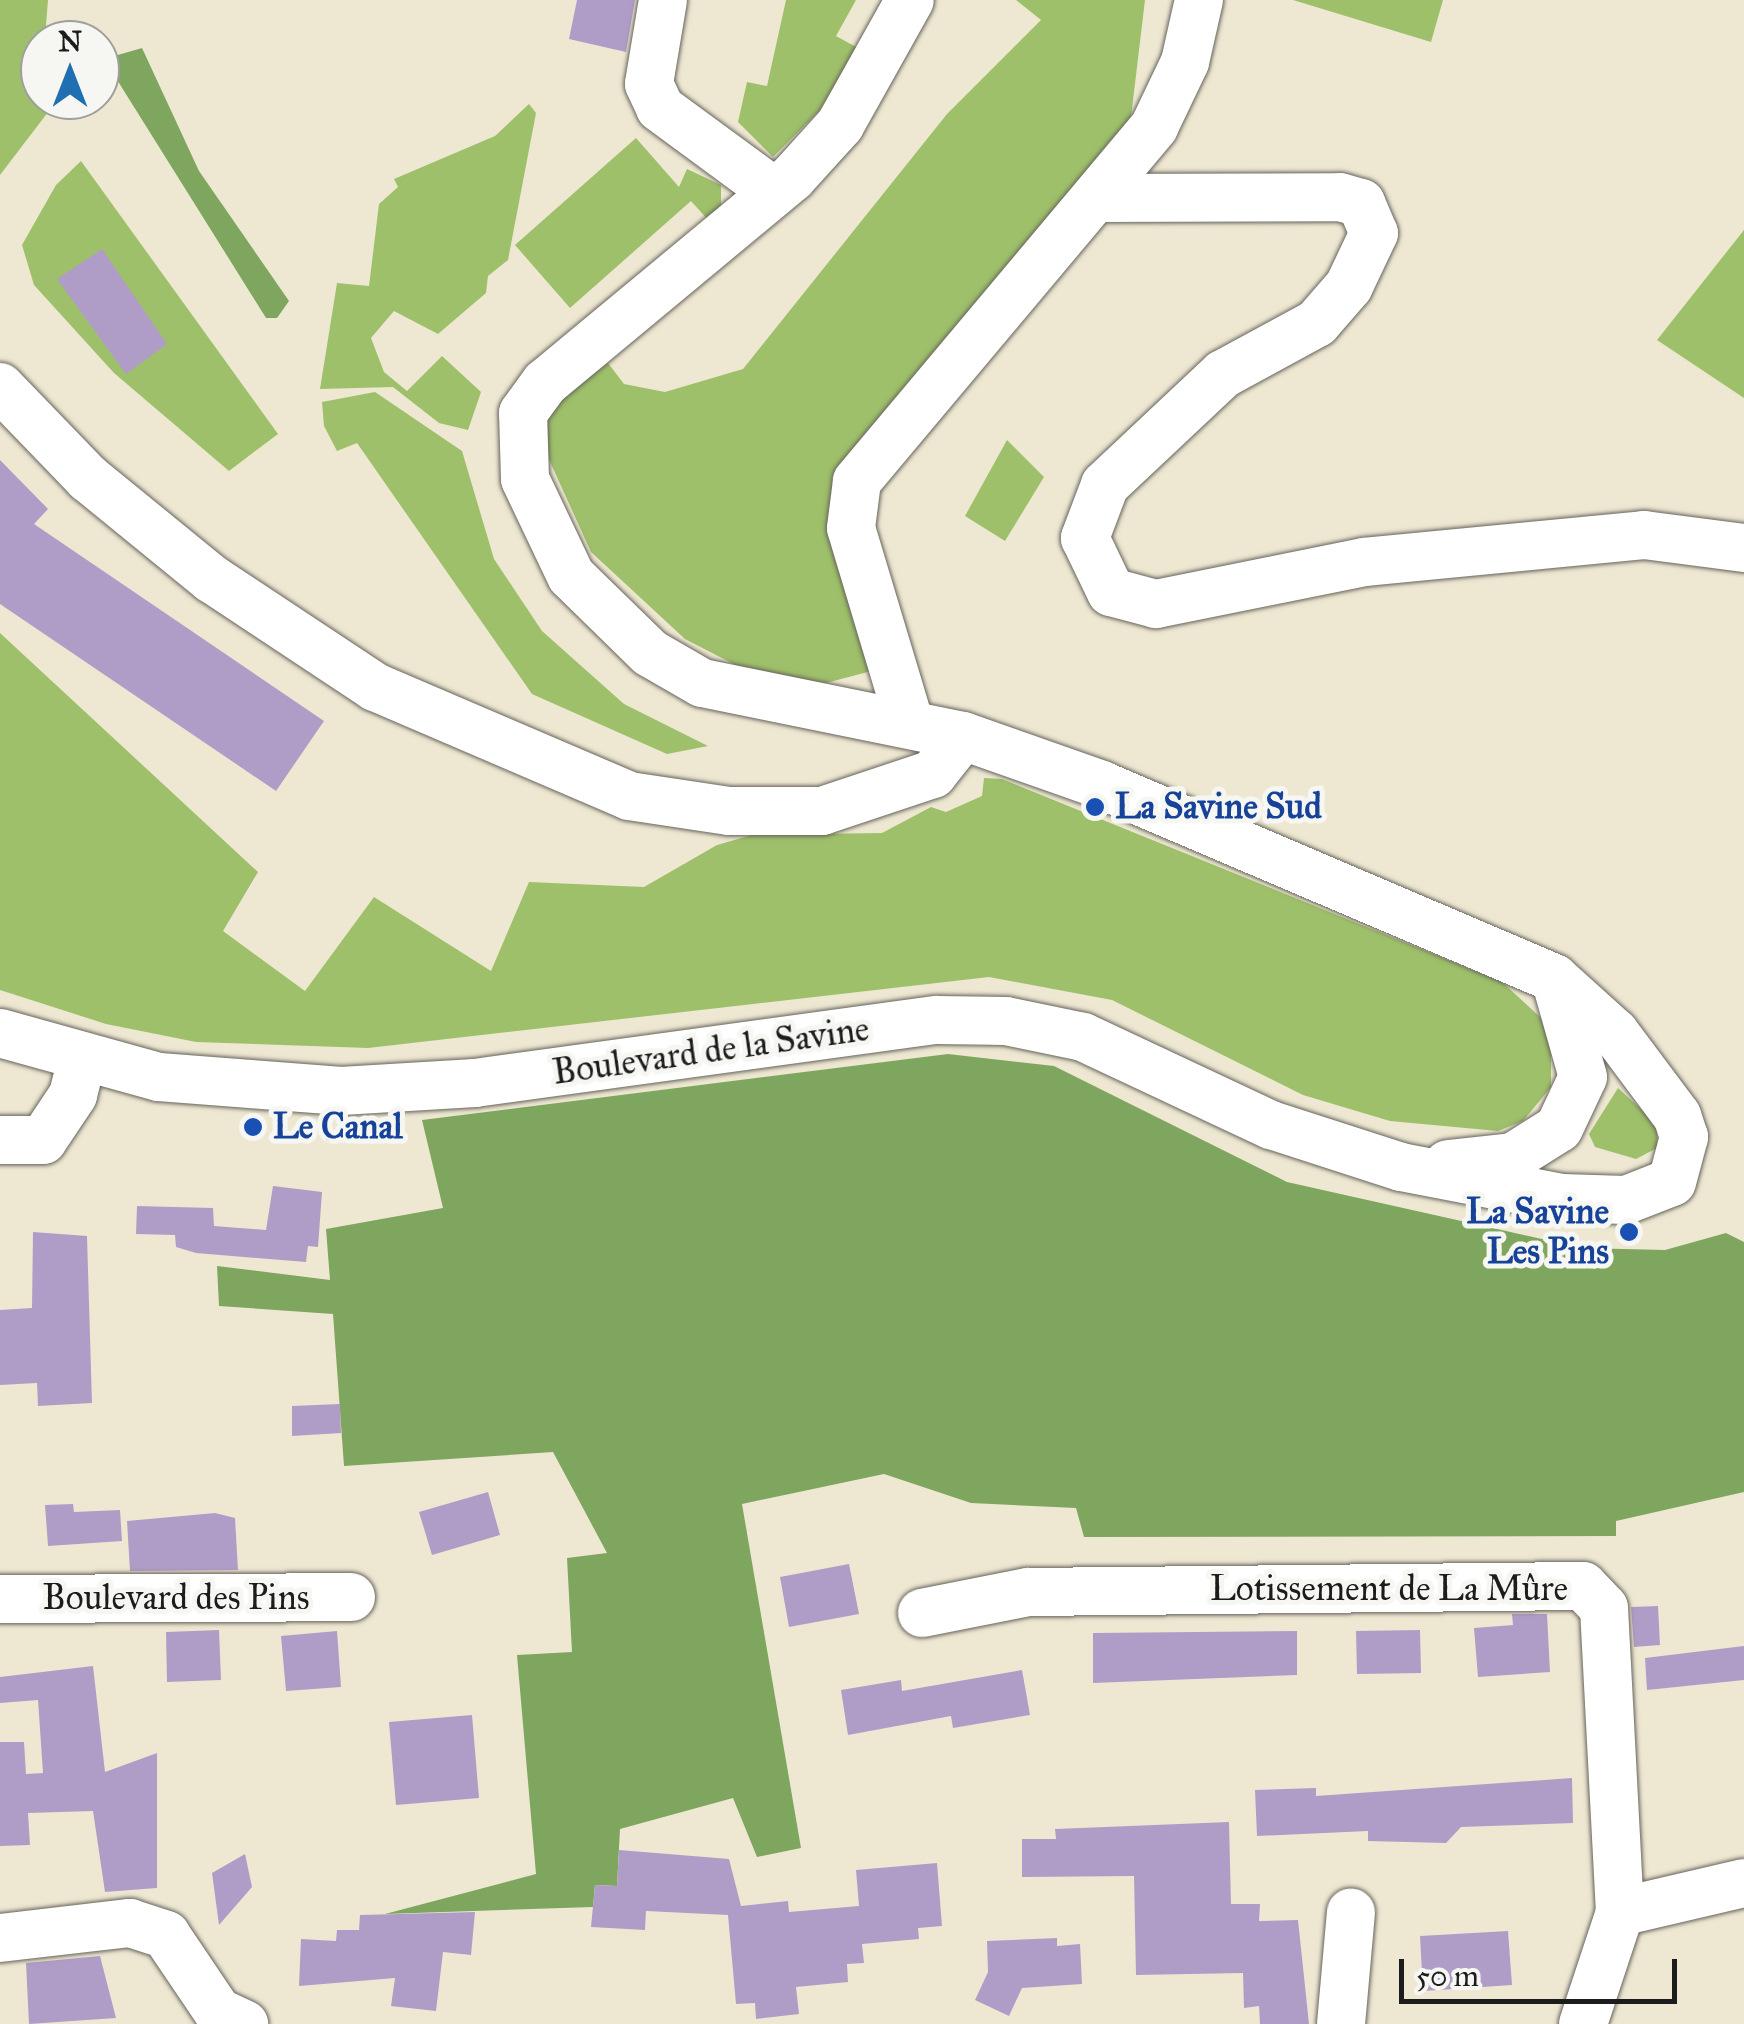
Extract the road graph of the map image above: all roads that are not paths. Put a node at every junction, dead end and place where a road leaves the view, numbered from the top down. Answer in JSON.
{"nodes":[{"id":1,"x":663,"y":0,"type":"edge"},
{"id":2,"x":910,"y":0,"type":"edge"},
{"id":3,"x":1199,"y":0,"type":"edge"},
{"id":4,"x":773,"y":191,"type":"junction"},
{"id":5,"x":1095,"y":198,"type":"junction"},
{"id":6,"x":0,"y":387,"type":"edge"},
{"id":7,"x":1744,"y":548,"type":"edge"},
{"id":8,"x":908,"y":718,"type":"junction"},
{"id":9,"x":963,"y":736,"type":"junction"},
{"id":10,"x":1554,"y":978,"type":"junction"},
{"id":11,"x":0,"y":1033,"type":"edge"},
{"id":12,"x":82,"y":1058,"type":"junction"},
{"id":13,"x":0,"y":1140,"type":"edge"},
{"id":14,"x":1401,"y":1167,"type":"junction"},
{"id":15,"x":351,"y":1597,"type":"dead end"},
{"id":16,"x":0,"y":1600,"type":"edge"},
{"id":17,"x":922,"y":1614,"type":"dead end"},
{"id":18,"x":1744,"y":1883,"type":"edge"},
{"id":19,"x":1351,"y":1912,"type":"dead end"},
{"id":20,"x":1620,"y":1912,"type":"junction"},
{"id":21,"x":0,"y":1938,"type":"edge"},
{"id":22,"x":225,"y":2020,"type":"edge"},
{"id":23,"x":1341,"y":2024,"type":"edge"},
{"id":24,"x":1583,"y":2024,"type":"edge"}],
"edges":[{"from":1,"to":4,"type":"street"},
{"from":2,"to":4,"type":"street"},
{"from":3,"to":5,"type":"street"},
{"from":4,"to":8,"type":"street"},
{"from":5,"to":7,"type":"street"},
{"from":5,"to":8,"type":"street"},
{"from":6,"to":9,"type":"street"},
{"from":8,"to":9,"type":"street"},
{"from":9,"to":10,"type":"street"},
{"from":10,"to":14,"type":"street","name":"Boulevard de la Savine"},
{"from":10,"to":14,"type":"street","name":"Boulevard de la Savine"},
{"from":11,"to":12,"type":"street","name":"Boulevard de la Savine"},
{"from":12,"to":13,"type":"street"},
{"from":12,"to":14,"type":"street","name":"Boulevard de la Savine"},
{"from":15,"to":16,"type":"street","name":"Boulevard des Pins"},
{"from":17,"to":20,"type":"street","name":"Lotissement de La Mûre"},
{"from":18,"to":20,"type":"street"},
{"from":19,"to":23,"type":"street"},
{"from":20,"to":24,"type":"street"},
{"from":21,"to":22,"type":"street"}]}
